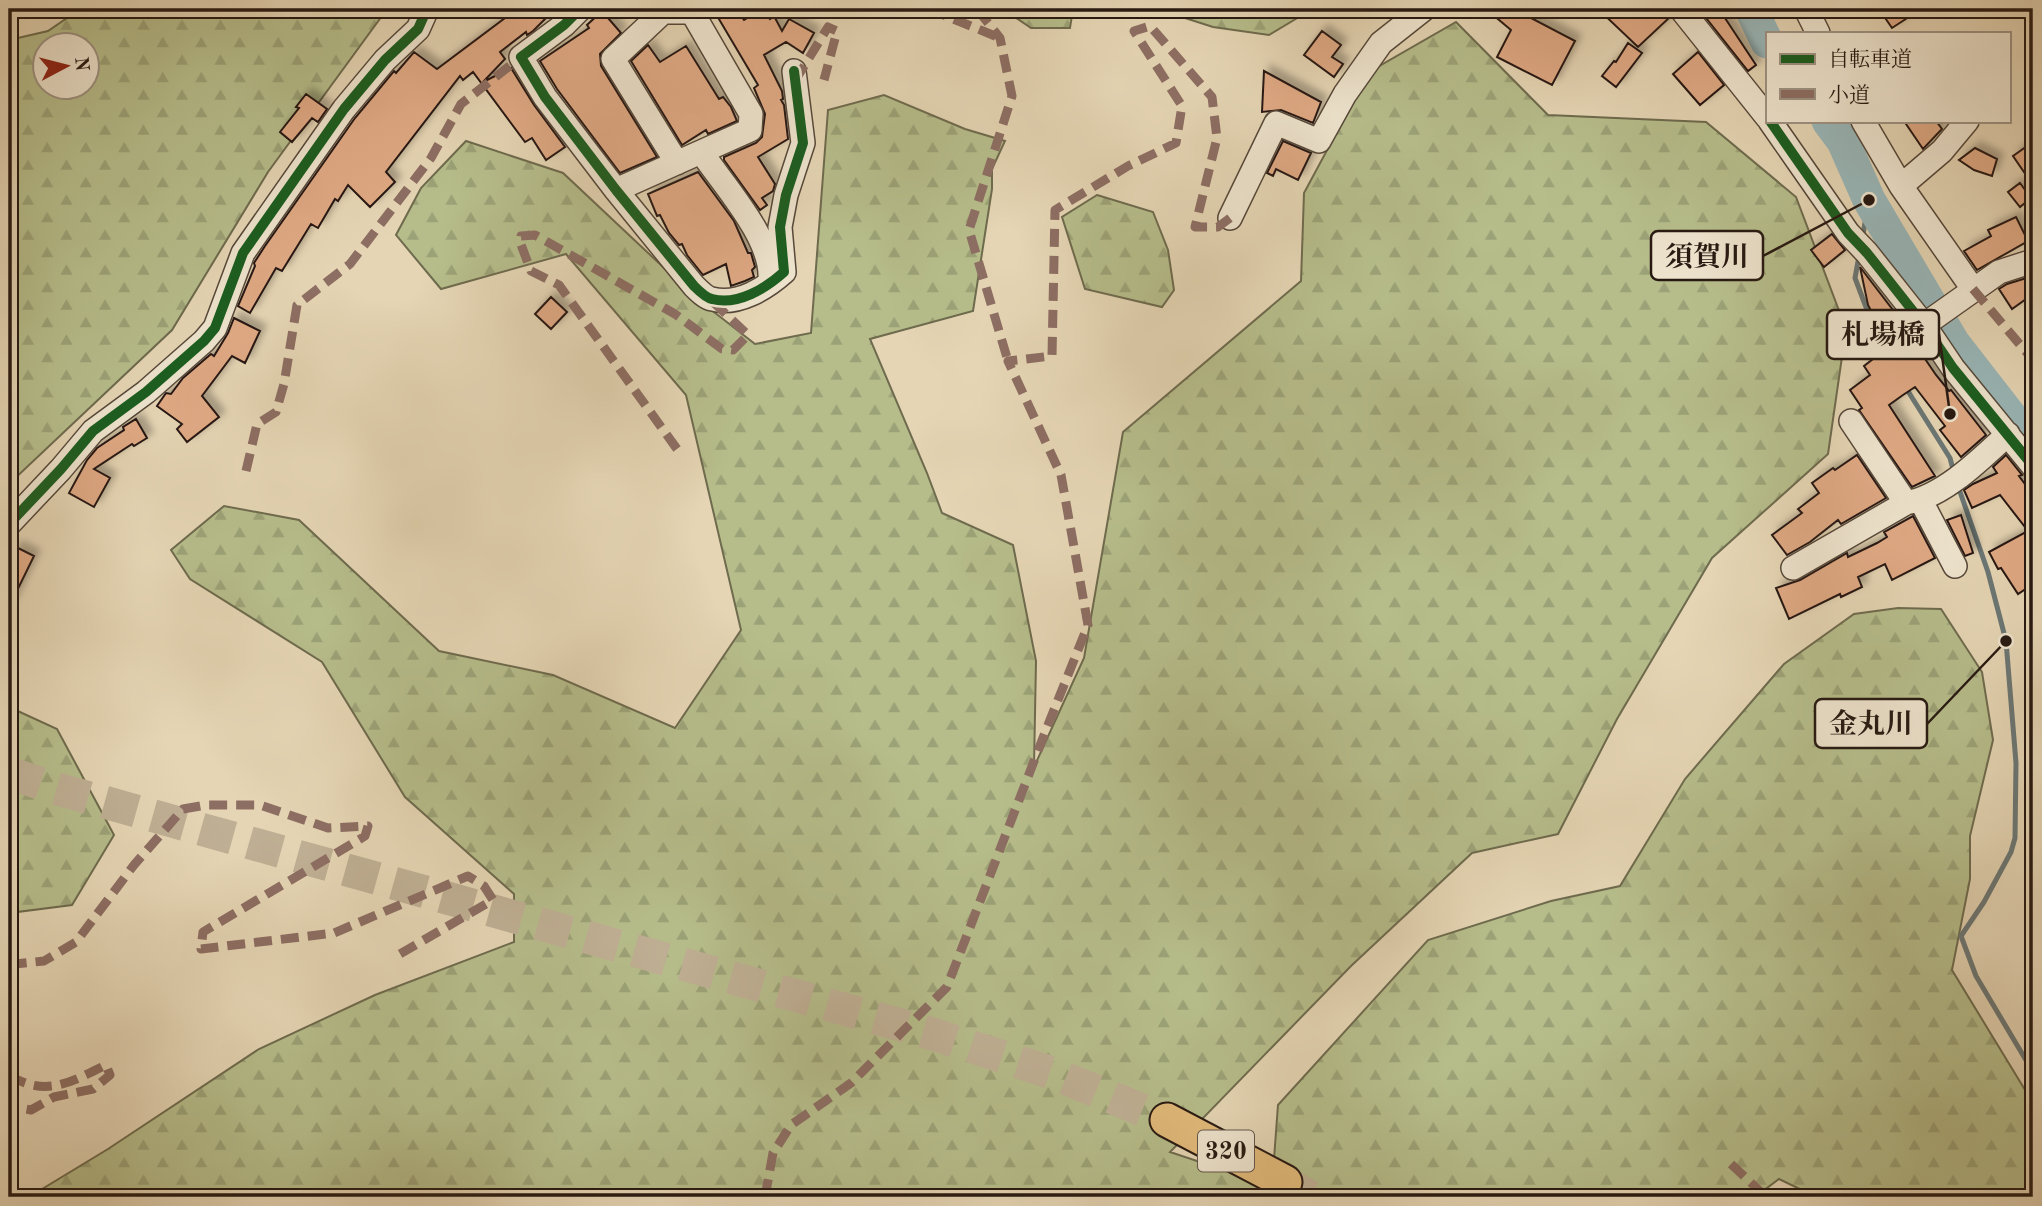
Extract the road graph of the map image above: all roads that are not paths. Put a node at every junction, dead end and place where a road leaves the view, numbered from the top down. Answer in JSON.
{"nodes":[{"id":1,"x":427,"y":9,"type":"edge"},
{"id":2,"x":580,"y":9,"type":"edge"},
{"id":3,"x":1424,"y":9,"type":"edge"},
{"id":4,"x":1681,"y":9,"type":"edge"},
{"id":5,"x":1806,"y":9,"type":"edge"},
{"id":6,"x":1818,"y":32,"type":"edge"},
{"id":7,"x":794,"y":71,"type":"dead end"},
{"id":8,"x":1766,"y":116,"type":"edge"},
{"id":9,"x":1770,"y":122,"type":"edge"},
{"id":10,"x":1864,"y":122,"type":"edge"},
{"id":11,"x":1966,"y":122,"type":"edge"},
{"id":12,"x":702,"y":153,"type":"junction"},
{"id":13,"x":677,"y":163,"type":"junction"},
{"id":14,"x":1901,"y":186,"type":"junction"},
{"id":15,"x":616,"y":190,"type":"junction"},
{"id":16,"x":1230,"y":218,"type":"dead end"},
{"id":17,"x":2033,"y":261,"type":"edge"},
{"id":18,"x":770,"y":285,"type":"junction"},
{"id":19,"x":1970,"y":292,"type":"junction"},
{"id":20,"x":1926,"y":323,"type":"junction"},
{"id":21,"x":1851,"y":421,"type":"dead end"},
{"id":22,"x":2008,"y":434,"type":"junction"},
{"id":23,"x":2033,"y":466,"type":"edge"},
{"id":24,"x":1914,"y":502,"type":"junction"},
{"id":25,"x":9,"y":524,"type":"edge"},
{"id":26,"x":1955,"y":566,"type":"dead end"},
{"id":27,"x":1793,"y":568,"type":"dead end"},
{"id":28,"x":1167,"y":1120,"type":"tunnel mouth"},
{"id":29,"x":1285,"y":1182,"type":"tunnel mouth"}],
"edges":[{"from":1,"to":25,"type":"street"},
{"from":2,"to":15,"type":"street"},
{"from":3,"to":16,"type":"street"},
{"from":4,"to":8,"type":"street"},
{"from":5,"to":6,"type":"street"},
{"from":7,"to":18,"type":"street"},
{"from":9,"to":20,"type":"street"},
{"from":10,"to":14,"type":"street"},
{"from":11,"to":14,"type":"street"},
{"from":12,"to":13,"type":"street"},
{"from":12,"to":13,"type":"street"},
{"from":12,"to":18,"type":"street"},
{"from":13,"to":15,"type":"street"},
{"from":14,"to":19,"type":"street"},
{"from":15,"to":18,"type":"street"},
{"from":17,"to":19,"type":"street"},
{"from":19,"to":20,"type":"street"},
{"from":20,"to":22,"type":"street"},
{"from":21,"to":24,"type":"street"},
{"from":22,"to":23,"type":"street"},
{"from":22,"to":24,"type":"street"},
{"from":24,"to":26,"type":"street"},
{"from":24,"to":27,"type":"street"},
{"from":28,"to":29,"type":"highway","number":"320"}]}
